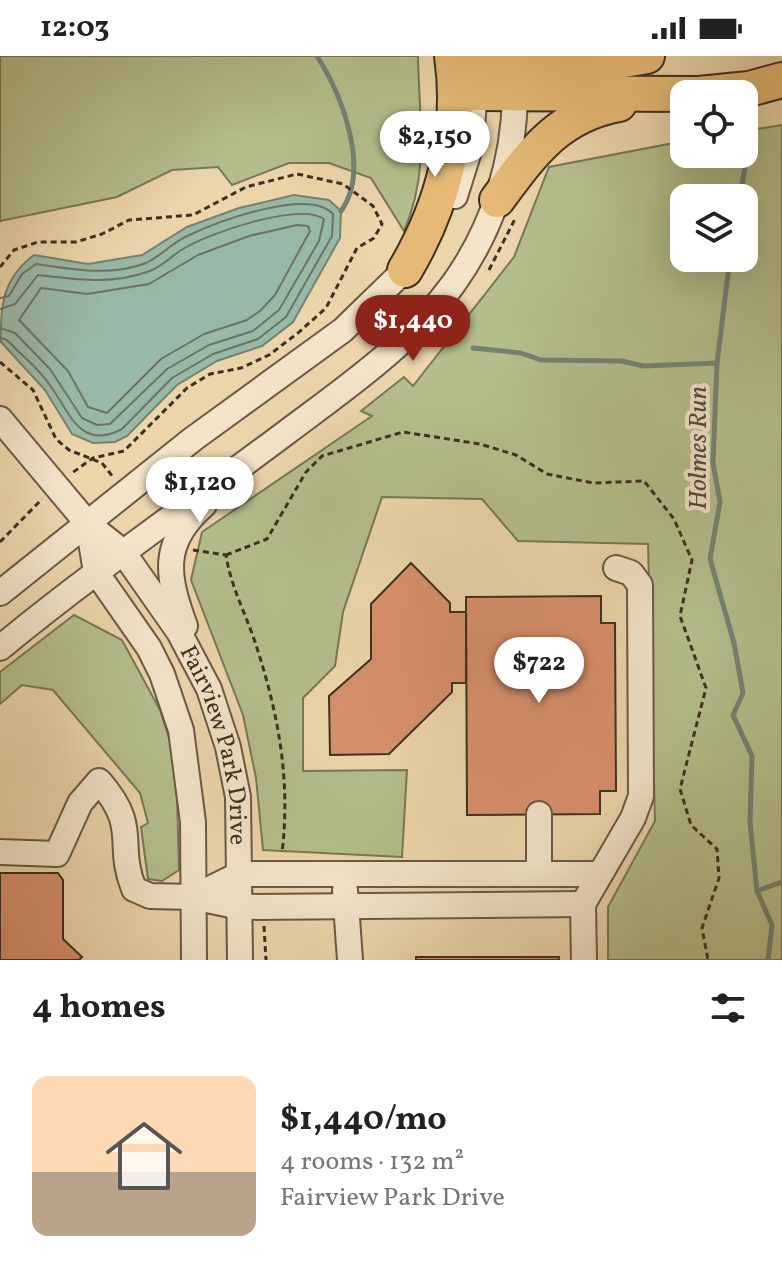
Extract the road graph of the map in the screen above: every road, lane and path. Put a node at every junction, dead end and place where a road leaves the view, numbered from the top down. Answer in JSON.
{"nodes":[{"id":1,"x":647,"y":56,"type":"edge"},
{"id":2,"x":468,"y":71,"type":"edge"},
{"id":3,"x":782,"y":80,"type":"edge"},
{"id":4,"x":758,"y":87,"type":"edge"},
{"id":5,"x":670,"y":94,"type":"edge"},
{"id":6,"x":515,"y":95,"type":"junction"},
{"id":7,"x":670,"y":95,"type":"edge"},
{"id":8,"x":497,"y":200,"type":"junction"},
{"id":9,"x":0,"y":267,"type":"edge"},
{"id":10,"x":405,"y":270,"type":"joint"},
{"id":11,"x":0,"y":419,"type":"edge"},
{"id":12,"x":250,"y":460,"type":"junction"},
{"id":13,"x":57,"y":486,"type":"junction"},
{"id":14,"x":88,"y":524,"type":"junction"},
{"id":15,"x":0,"y":542,"type":"edge"},
{"id":16,"x":123,"y":552,"type":"junction"},
{"id":17,"x":226,"y":555,"type":"dead end"},
{"id":18,"x":616,"y":568,"type":"dead end"},
{"id":19,"x":96,"y":572,"type":"junction"},
{"id":20,"x":0,"y":593,"type":"edge"},
{"id":21,"x":0,"y":648,"type":"edge"},
{"id":22,"x":201,"y":670,"type":"junction"},
{"id":23,"x":539,"y":814,"type":"dead end"},
{"id":24,"x":0,"y":852,"type":"edge"},
{"id":25,"x":539,"y":873,"type":"junction"},
{"id":26,"x":240,"y":874,"type":"junction"},
{"id":27,"x":597,"y":874,"type":"junction"},
{"id":28,"x":344,"y":875,"type":"junction"},
{"id":29,"x":193,"y":897,"type":"junction"},
{"id":30,"x":583,"y":904,"type":"junction"},
{"id":31,"x":345,"y":906,"type":"junction"},
{"id":32,"x":240,"y":907,"type":"junction"},
{"id":33,"x":194,"y":960,"type":"edge"},
{"id":34,"x":240,"y":960,"type":"edge"},
{"id":35,"x":350,"y":960,"type":"edge"},
{"id":36,"x":584,"y":960,"type":"edge"},
{"id":37,"x":708,"y":960,"type":"edge"}],
"edges":[{"from":1,"to":2,"type":"highway"},
{"from":2,"to":6,"type":"highway"},
{"from":2,"to":10,"type":"highway"},
{"from":3,"to":4,"type":"highway"},
{"from":5,"to":6,"type":"highway"},
{"from":6,"to":8,"type":"street"},
{"from":7,"to":8,"type":"highway"},
{"from":8,"to":12,"type":"street"},
{"from":9,"to":13,"type":"path"},
{"from":10,"to":14,"type":"street"},
{"from":11,"to":13,"type":"street","name":"Fairview Park Drive"},
{"from":12,"to":16,"type":"street"},
{"from":12,"to":22,"type":"street"},
{"from":13,"to":14,"type":"street","name":"Fairview Park Drive"},
{"from":13,"to":15,"type":"path"},
{"from":14,"to":16,"type":"street","name":"Fairview Park Drive"},
{"from":14,"to":19,"type":"street","name":"Fairview Park Drive"},
{"from":14,"to":20,"type":"street"},
{"from":16,"to":19,"type":"street"},
{"from":16,"to":22,"type":"street","name":"Fairview Park Drive"},
{"from":17,"to":37,"type":"path"},
{"from":18,"to":27,"type":"street"},
{"from":19,"to":21,"type":"street"},
{"from":19,"to":29,"type":"street","name":"Fairview Park Drive"},
{"from":22,"to":26,"type":"street","name":"Fairview Park Drive"},
{"from":23,"to":25,"type":"street"},
{"from":24,"to":29,"type":"street"},
{"from":25,"to":27,"type":"street"},
{"from":25,"to":28,"type":"street"},
{"from":26,"to":28,"type":"street"},
{"from":26,"to":29,"type":"street"},
{"from":26,"to":32,"type":"street","name":"Fairview Park Drive"},
{"from":27,"to":30,"type":"street"},
{"from":28,"to":31,"type":"street"},
{"from":29,"to":32,"type":"street"},
{"from":29,"to":33,"type":"street","name":"Fairview Park Drive"},
{"from":30,"to":31,"type":"street"},
{"from":30,"to":36,"type":"street"},
{"from":31,"to":32,"type":"street"},
{"from":31,"to":35,"type":"street"},
{"from":32,"to":34,"type":"street","name":"Fairview Park Drive"}]}
